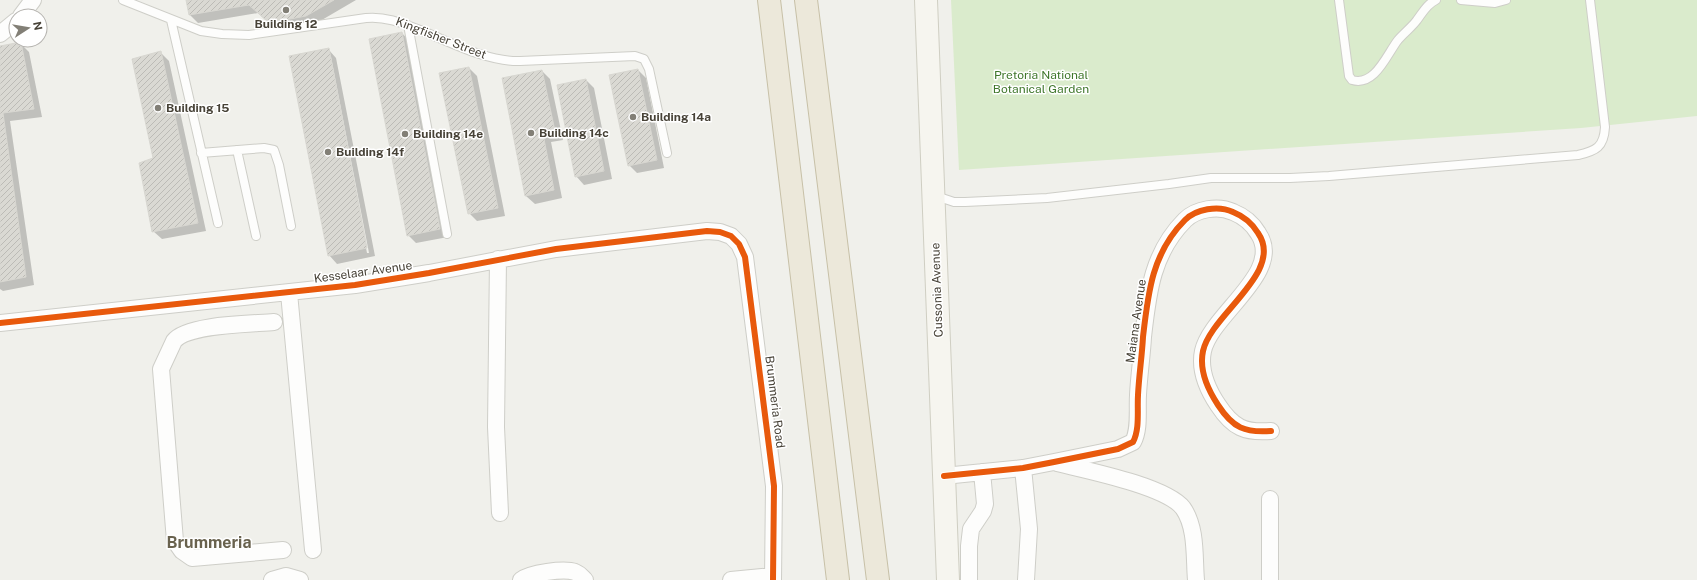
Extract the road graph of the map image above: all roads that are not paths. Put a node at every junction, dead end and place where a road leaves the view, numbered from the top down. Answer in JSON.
{"nodes":[{"id":1,"x":123,"y":0,"type":"edge"},
{"id":2,"x":769,"y":0,"type":"edge"},
{"id":3,"x":806,"y":0,"type":"edge"},
{"id":4,"x":926,"y":0,"type":"edge"},
{"id":5,"x":1339,"y":0,"type":"edge"},
{"id":6,"x":1436,"y":0,"type":"edge"},
{"id":7,"x":1462,"y":0,"type":"edge"},
{"id":8,"x":1506,"y":0,"type":"edge"},
{"id":9,"x":1590,"y":0,"type":"edge"},
{"id":10,"x":171,"y":20,"type":"junction"},
{"id":11,"x":408,"y":25,"type":"junction"},
{"id":12,"x":8,"y":28,"type":"edge"},
{"id":13,"x":0,"y":34,"type":"edge"},
{"id":14,"x":237,"y":150,"type":"junction"},
{"id":15,"x":201,"y":153,"type":"junction"},
{"id":16,"x":667,"y":153,"type":"dead end"},
{"id":17,"x":933,"y":196,"type":"junction"},
{"id":18,"x":218,"y":223,"type":"dead end"},
{"id":19,"x":291,"y":226,"type":"dead end"},
{"id":20,"x":447,"y":234,"type":"dead end"},
{"id":21,"x":728,"y":234,"type":"joint"},
{"id":22,"x":256,"y":236,"type":"dead end"},
{"id":23,"x":498,"y":259,"type":"junction"},
{"id":24,"x":289,"y":293,"type":"junction"},
{"id":25,"x":198,"y":302,"type":"junction"},
{"id":26,"x":274,"y":322,"type":"dead end"},
{"id":27,"x":0,"y":323,"type":"edge"},
{"id":28,"x":200,"y":328,"type":"junction"},
{"id":29,"x":1271,"y":432,"type":"dead end"},
{"id":30,"x":1054,"y":462,"type":"junction"},
{"id":31,"x":1022,"y":468,"type":"junction"},
{"id":32,"x":982,"y":472,"type":"junction"},
{"id":33,"x":944,"y":476,"type":"junction"},
{"id":34,"x":1270,"y":499,"type":"dead end"},
{"id":35,"x":500,"y":513,"type":"dead end"},
{"id":36,"x":283,"y":550,"type":"dead end"},
{"id":37,"x":313,"y":550,"type":"dead end"},
{"id":38,"x":773,"y":578,"type":"edge"},
{"id":39,"x":272,"y":580,"type":"edge"},
{"id":40,"x":300,"y":580,"type":"edge"},
{"id":41,"x":520,"y":580,"type":"edge"},
{"id":42,"x":585,"y":580,"type":"edge"},
{"id":43,"x":730,"y":580,"type":"edge"},
{"id":44,"x":838,"y":580,"type":"edge"},
{"id":45,"x":878,"y":580,"type":"edge"},
{"id":46,"x":948,"y":580,"type":"edge"},
{"id":47,"x":969,"y":580,"type":"edge"},
{"id":48,"x":1026,"y":580,"type":"edge"},
{"id":49,"x":1196,"y":580,"type":"edge"},
{"id":50,"x":1270,"y":580,"type":"edge"}],
"edges":[{"from":1,"to":10,"type":"lane","name":"Kingfisher Street"},
{"from":2,"to":44,"type":"highway"},
{"from":3,"to":45,"type":"highway"},
{"from":4,"to":17,"type":"main road","name":"Cussonia Avenue"},
{"from":5,"to":6,"type":"lane"},
{"from":7,"to":8,"type":"lane"},
{"from":9,"to":17,"type":"lane"},
{"from":10,"to":11,"type":"lane","name":"Kingfisher Street"},
{"from":10,"to":15,"type":"lane"},
{"from":11,"to":16,"type":"lane","name":"Kingfisher Street"},
{"from":11,"to":20,"type":"lane"},
{"from":12,"to":13,"type":"street"},
{"from":14,"to":15,"type":"lane"},
{"from":14,"to":19,"type":"lane"},
{"from":14,"to":22,"type":"lane"},
{"from":15,"to":18,"type":"lane"},
{"from":17,"to":33,"type":"main road","name":"Cussonia Avenue"},
{"from":21,"to":23,"type":"street","name":"Kesselaar Avenue"},
{"from":21,"to":38,"type":"street","name":"Brummeria Road"},
{"from":23,"to":24,"type":"street","name":"Kesselaar Avenue"},
{"from":23,"to":35,"type":"street"},
{"from":24,"to":25,"type":"street","name":"Kesselaar Avenue"},
{"from":24,"to":37,"type":"street"},
{"from":25,"to":27,"type":"street","name":"Kesselaar Avenue"},
{"from":25,"to":28,"type":"street"},
{"from":26,"to":28,"type":"street"},
{"from":28,"to":36,"type":"street"},
{"from":29,"to":30,"type":"street","name":"Maiana Avenue"},
{"from":30,"to":31,"type":"street","name":"Maiana Avenue"},
{"from":30,"to":49,"type":"street"},
{"from":31,"to":32,"type":"street","name":"Maiana Avenue"},
{"from":31,"to":48,"type":"street"},
{"from":32,"to":33,"type":"street","name":"Maiana Avenue"},
{"from":32,"to":47,"type":"street"},
{"from":33,"to":46,"type":"main road","name":"Cussonia Avenue"},
{"from":34,"to":50,"type":"street"},
{"from":38,"to":43,"type":"street"},
{"from":39,"to":40,"type":"street"},
{"from":41,"to":42,"type":"street"}]}
